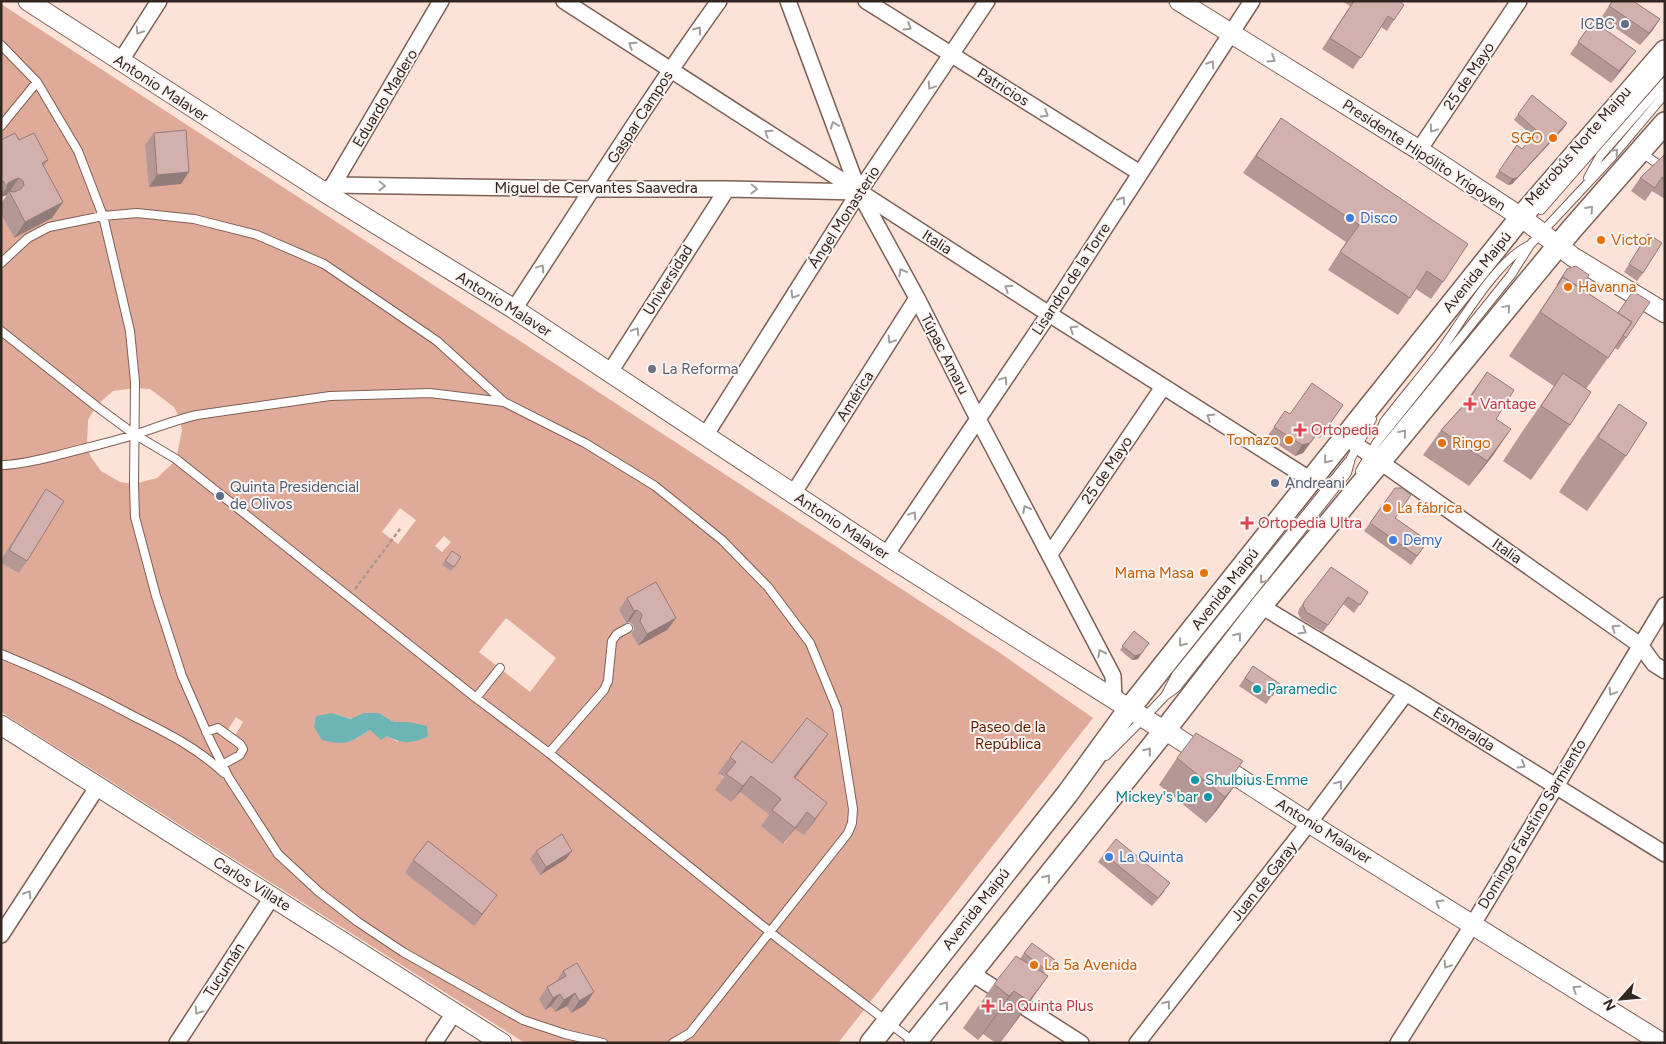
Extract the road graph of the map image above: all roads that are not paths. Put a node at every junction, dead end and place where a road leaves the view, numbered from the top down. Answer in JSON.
{"nodes":[{"id":1,"x":28,"y":1,"type":"edge"},
{"id":2,"x":158,"y":1,"type":"edge"},
{"id":3,"x":441,"y":1,"type":"edge"},
{"id":4,"x":564,"y":1,"type":"edge"},
{"id":5,"x":719,"y":1,"type":"edge"},
{"id":6,"x":788,"y":1,"type":"edge"},
{"id":7,"x":866,"y":1,"type":"edge"},
{"id":8,"x":986,"y":1,"type":"edge"},
{"id":9,"x":1179,"y":1,"type":"edge"},
{"id":10,"x":1252,"y":1,"type":"edge"},
{"id":11,"x":1519,"y":1,"type":"edge"},
{"id":12,"x":1231,"y":33,"type":"junction"},
{"id":13,"x":1,"y":45,"type":"edge"},
{"id":14,"x":1665,"y":51,"type":"edge"},
{"id":15,"x":952,"y":55,"type":"junction"},
{"id":16,"x":120,"y":62,"type":"junction"},
{"id":17,"x":1665,"y":68,"type":"edge"},
{"id":18,"x":670,"y":70,"type":"junction"},
{"id":19,"x":37,"y":82,"type":"junction"},
{"id":20,"x":1665,"y":82,"type":"edge"},
{"id":21,"x":1665,"y":90,"type":"edge"},
{"id":22,"x":1665,"y":94,"type":"edge"},
{"id":23,"x":1656,"y":109,"type":"edge"},
{"id":24,"x":1,"y":126,"type":"edge"},
{"id":25,"x":1419,"y":150,"type":"junction"},
{"id":26,"x":1640,"y":152,"type":"junction"},
{"id":27,"x":1665,"y":169,"type":"edge"},
{"id":28,"x":1140,"y":174,"type":"junction"},
{"id":29,"x":328,"y":189,"type":"junction"},
{"id":30,"x":594,"y":189,"type":"junction"},
{"id":31,"x":727,"y":189,"type":"junction"},
{"id":32,"x":860,"y":192,"type":"junction"},
{"id":33,"x":103,"y":216,"type":"junction"},
{"id":34,"x":1529,"y":230,"type":"junction"},
{"id":35,"x":1558,"y":246,"type":"junction"},
{"id":36,"x":1506,"y":250,"type":"dead end"},
{"id":37,"x":1,"y":263,"type":"edge"},
{"id":38,"x":917,"y":298,"type":"junction"},
{"id":39,"x":514,"y":309,"type":"junction"},
{"id":40,"x":1458,"y":310,"type":"dead end"},
{"id":41,"x":1665,"y":313,"type":"edge"},
{"id":42,"x":1049,"y":314,"type":"junction"},
{"id":43,"x":1458,"y":324,"type":"junction"},
{"id":44,"x":1468,"y":328,"type":"junction"},
{"id":45,"x":1,"y":331,"type":"edge"},
{"id":46,"x":1456,"y":338,"type":"junction"},
{"id":47,"x":1442,"y":354,"type":"junction"},
{"id":48,"x":610,"y":372,"type":"junction"},
{"id":49,"x":1163,"y":386,"type":"junction"},
{"id":50,"x":504,"y":402,"type":"junction"},
{"id":51,"x":1374,"y":416,"type":"dead end"},
{"id":52,"x":978,"y":419,"type":"junction"},
{"id":53,"x":134,"y":434,"type":"junction"},
{"id":54,"x":705,"y":436,"type":"junction"},
{"id":55,"x":1351,"y":447,"type":"junction"},
{"id":56,"x":1376,"y":453,"type":"junction"},
{"id":57,"x":1,"y":465,"type":"edge"},
{"id":58,"x":1357,"y":475,"type":"dead end"},
{"id":59,"x":1311,"y":480,"type":"junction"},
{"id":60,"x":1352,"y":482,"type":"dead end"},
{"id":61,"x":793,"y":494,"type":"junction"},
{"id":62,"x":1299,"y":527,"type":"junction"},
{"id":63,"x":1282,"y":550,"type":"junction"},
{"id":64,"x":1050,"y":554,"type":"junction"},
{"id":65,"x":886,"y":555,"type":"junction"},
{"id":66,"x":1246,"y":605,"type":"junction"},
{"id":67,"x":1665,"y":605,"type":"edge"},
{"id":68,"x":628,"y":628,"type":"dead end"},
{"id":69,"x":1215,"y":633,"type":"junction"},
{"id":70,"x":1640,"y":645,"type":"junction"},
{"id":71,"x":1,"y":654,"type":"edge"},
{"id":72,"x":500,"y":668,"type":"dead end"},
{"id":73,"x":1665,"y":671,"type":"edge"},
{"id":74,"x":1406,"y":693,"type":"junction"},
{"id":75,"x":476,"y":698,"type":"junction"},
{"id":76,"x":1129,"y":709,"type":"junction"},
{"id":77,"x":1,"y":725,"type":"edge"},
{"id":78,"x":1165,"y":730,"type":"junction"},
{"id":79,"x":206,"y":732,"type":"junction"},
{"id":80,"x":549,"y":754,"type":"junction"},
{"id":81,"x":222,"y":765,"type":"junction"},
{"id":82,"x":229,"y":778,"type":"junction"},
{"id":83,"x":98,"y":786,"type":"junction"},
{"id":84,"x":1556,"y":786,"type":"junction"},
{"id":85,"x":1309,"y":823,"type":"junction"},
{"id":86,"x":1665,"y":854,"type":"edge"},
{"id":87,"x":272,"y":897,"type":"junction"},
{"id":88,"x":1472,"y":924,"type":"junction"},
{"id":89,"x":770,"y":931,"type":"junction"},
{"id":90,"x":1,"y":935,"type":"edge"},
{"id":91,"x":971,"y":973,"type":"junction"},
{"id":92,"x":454,"y":1013,"type":"junction"},
{"id":93,"x":888,"y":1022,"type":"junction"},
{"id":94,"x":177,"y":1043,"type":"edge"},
{"id":95,"x":434,"y":1043,"type":"edge"},
{"id":96,"x":502,"y":1043,"type":"edge"},
{"id":97,"x":603,"y":1043,"type":"edge"},
{"id":98,"x":673,"y":1043,"type":"edge"},
{"id":99,"x":871,"y":1043,"type":"edge"},
{"id":100,"x":914,"y":1043,"type":"edge"},
{"id":101,"x":1081,"y":1043,"type":"edge"},
{"id":102,"x":1137,"y":1043,"type":"edge"},
{"id":103,"x":1398,"y":1043,"type":"edge"},
{"id":104,"x":1662,"y":1043,"type":"edge"}],
"edges":[{"from":1,"to":16,"type":"street","name":"Antonio Malaver"},
{"from":2,"to":16,"type":"street","one_way":true},
{"from":3,"to":29,"type":"street","name":"Eduardo Madero"},
{"from":18,"to":4,"type":"street","name":"Italia","one_way":true},
{"from":18,"to":5,"type":"street","name":"Gaspar Campos","one_way":true},
{"from":32,"to":6,"type":"street","name":"Túpac Amaru","one_way":true},
{"from":7,"to":15,"type":"street","name":"Patricios","one_way":true},
{"from":8,"to":15,"type":"street","name":"Ángel Monasterio"},
{"from":9,"to":12,"type":"street","name":"Presidente Hipólito Yrigoyen"},
{"from":10,"to":12,"type":"street","name":"Lisandro de la Torre"},
{"from":11,"to":25,"type":"street","name":"25 de Mayo","one_way":true},
{"from":12,"to":25,"type":"street","name":"Presidente Hipólito Yrigoyen","one_way":true},
{"from":28,"to":12,"type":"street","name":"Lisandro de la Torre","one_way":true},
{"from":13,"to":19,"type":"lane"},
{"from":14,"to":34,"type":"main road","name":"Avenida Maipú"},
{"from":15,"to":28,"type":"street","name":"Patricios","one_way":true},
{"from":15,"to":32,"type":"street","name":"Ángel Monasterio","one_way":true},
{"from":16,"to":29,"type":"street","name":"Antonio Malaver"},
{"from":17,"to":34,"type":"lane","name":"Metrobús Norte Maipu"},
{"from":18,"to":30,"type":"street","name":"Gaspar Campos"},
{"from":32,"to":18,"type":"street","name":"Italia","one_way":true},
{"from":19,"to":24,"type":"lane"},
{"from":19,"to":33,"type":"lane"},
{"from":20,"to":23,"type":"lane","name":"Metrobús Norte Maipu"},
{"from":21,"to":23,"type":"lane","name":"Metrobús Norte Maipu"},
{"from":22,"to":23,"type":"lane","name":"Metrobús Norte Maipu"},
{"from":23,"to":26,"type":"main road"},
{"from":34,"to":23,"type":"lane","name":"Metrobús Norte Maipu","one_way":true},
{"from":25,"to":34,"type":"street","name":"Presidente Hipólito Yrigoyen"},
{"from":26,"to":27,"type":"lane"},
{"from":35,"to":26,"type":"main road","one_way":true},
{"from":42,"to":28,"type":"street","name":"Lisandro de la Torre","one_way":true},
{"from":29,"to":30,"type":"street","name":"Miguel de Cervantes Saavedra","one_way":true},
{"from":29,"to":39,"type":"street","name":"Antonio Malaver"},
{"from":30,"to":31,"type":"street","name":"Miguel de Cervantes Saavedra"},
{"from":39,"to":30,"type":"street","name":"Gaspar Campos","one_way":true},
{"from":31,"to":32,"type":"street","name":"Miguel de Cervantes Saavedra","one_way":true},
{"from":48,"to":31,"type":"street","name":"Universidad","one_way":true},
{"from":38,"to":32,"type":"street","name":"Túpac Amaru","one_way":true},
{"from":42,"to":32,"type":"street","name":"Italia","one_way":true},
{"from":32,"to":54,"type":"street","name":"Ángel Monasterio","one_way":true},
{"from":33,"to":37,"type":"lane"},
{"from":33,"to":50,"type":"lane"},
{"from":33,"to":53,"type":"lane"},
{"from":34,"to":35,"type":"street","name":"Presidente Hipólito Yrigoyen"},
{"from":34,"to":43,"type":"lane","name":"Metrobús Norte Maipu"},
{"from":34,"to":44,"type":"lane","name":"Metrobús Norte Maipu"},
{"from":34,"to":55,"type":"main road","name":"Avenida Maipú"},
{"from":35,"to":41,"type":"street","name":"Presidente Hipólito Yrigoyen"},
{"from":56,"to":35,"type":"main road","one_way":true},
{"from":36,"to":40,"type":"lane"},
{"from":38,"to":52,"type":"street","name":"Túpac Amaru"},
{"from":38,"to":61,"type":"street","name":"América","one_way":true},
{"from":39,"to":48,"type":"street","name":"Antonio Malaver"},
{"from":49,"to":42,"type":"street","name":"Italia","one_way":true},
{"from":52,"to":42,"type":"street","name":"Lisandro de la Torre","one_way":true},
{"from":43,"to":46,"type":"lane","name":"Metrobús Norte Maipu"},
{"from":43,"to":47,"type":"lane","name":"Metrobús Norte Maipu"},
{"from":44,"to":46,"type":"lane","name":"Metrobús Norte Maipu"},
{"from":44,"to":47,"type":"lane","name":"Metrobús Norte Maipu"},
{"from":45,"to":53,"type":"lane"},
{"from":46,"to":47,"type":"lane","name":"Metrobús Norte Maipu"},
{"from":47,"to":56,"type":"lane","name":"Metrobús Norte Maipu"},
{"from":48,"to":54,"type":"street","name":"Antonio Malaver"},
{"from":59,"to":49,"type":"street","name":"Italia","one_way":true},
{"from":49,"to":64,"type":"street","name":"25 de Mayo"},
{"from":50,"to":53,"type":"lane"},
{"from":50,"to":89,"type":"lane"},
{"from":51,"to":55,"type":"lane"},
{"from":64,"to":52,"type":"street","name":"Túpac Amaru","one_way":true},
{"from":65,"to":52,"type":"street","name":"Lisandro de la Torre","one_way":true},
{"from":53,"to":57,"type":"lane"},
{"from":53,"to":75,"type":"lane"},
{"from":53,"to":79,"type":"lane"},
{"from":54,"to":61,"type":"street","name":"Antonio Malaver"},
{"from":55,"to":56,"type":"street","name":"Italia"},
{"from":55,"to":59,"type":"main road","name":"Avenida Maipú","one_way":true},
{"from":55,"to":62,"type":"lane"},
{"from":56,"to":58,"type":"lane","name":"Metrobús Norte Maipu"},
{"from":56,"to":66,"type":"main road"},
{"from":70,"to":56,"type":"street","name":"Italia","one_way":true},
{"from":59,"to":76,"type":"main road","name":"Avenida Maipú","one_way":true},
{"from":60,"to":66,"type":"lane"},
{"from":61,"to":65,"type":"street","name":"Antonio Malaver"},
{"from":62,"to":63,"type":"lane"},
{"from":62,"to":63,"type":"lane"},
{"from":63,"to":66,"type":"lane","one_way":true},
{"from":76,"to":64,"type":"street","name":"Túpac Amaru","one_way":true},
{"from":65,"to":76,"type":"street","name":"Antonio Malaver"},
{"from":66,"to":69,"type":"lane"},
{"from":66,"to":69,"type":"lane"},
{"from":66,"to":74,"type":"street","name":"Esmeralda","one_way":true},
{"from":78,"to":66,"type":"main road","one_way":true},
{"from":67,"to":70,"type":"street","name":"Domingo Faustino Sarmiento"},
{"from":68,"to":80,"type":"lane"},
{"from":69,"to":76,"type":"lane"},
{"from":70,"to":73,"type":"street","name":"Italia"},
{"from":70,"to":84,"type":"street","name":"Domingo Faustino Sarmiento","one_way":true},
{"from":71,"to":82,"type":"lane"},
{"from":72,"to":75,"type":"lane"},
{"from":74,"to":84,"type":"street","name":"Esmeralda","one_way":true},
{"from":85,"to":74,"type":"street","name":"Juan de Garay","one_way":true},
{"from":75,"to":80,"type":"lane"},
{"from":76,"to":78,"type":"street","name":"Antonio Malaver"},
{"from":76,"to":93,"type":"main road","name":"Avenida Maipú"},
{"from":77,"to":83,"type":"street","name":"Carlos Villate"},
{"from":78,"to":85,"type":"street","name":"Antonio Malaver"},
{"from":91,"to":78,"type":"main road","one_way":true},
{"from":79,"to":81,"type":"lane"},
{"from":79,"to":81,"type":"lane"},
{"from":80,"to":89,"type":"lane"},
{"from":81,"to":82,"type":"lane"},
{"from":82,"to":97,"type":"lane"},
{"from":83,"to":87,"type":"street","name":"Carlos Villate"},
{"from":90,"to":83,"type":"street","one_way":true},
{"from":84,"to":86,"type":"street","name":"Esmeralda"},
{"from":84,"to":88,"type":"street","name":"Domingo Faustino Sarmiento"},
{"from":88,"to":85,"type":"street","name":"Antonio Malaver","one_way":true},
{"from":102,"to":85,"type":"street","name":"Juan de Garay","one_way":true},
{"from":87,"to":92,"type":"street","name":"Carlos Villate"},
{"from":87,"to":94,"type":"street","name":"Tucumán","one_way":true},
{"from":88,"to":103,"type":"street","name":"Domingo Faustino Sarmiento","one_way":true},
{"from":104,"to":88,"type":"street","name":"Antonio Malaver","one_way":true},
{"from":89,"to":93,"type":"lane"},
{"from":89,"to":98,"type":"lane"},
{"from":100,"to":91,"type":"main road","one_way":true},
{"from":91,"to":101,"type":"street"},
{"from":92,"to":95,"type":"street"},
{"from":92,"to":96,"type":"street","name":"Carlos Villate"},
{"from":93,"to":99,"type":"main road","name":"Avenida Maipú"},
{"from":93,"to":100,"type":"lane"}]}
